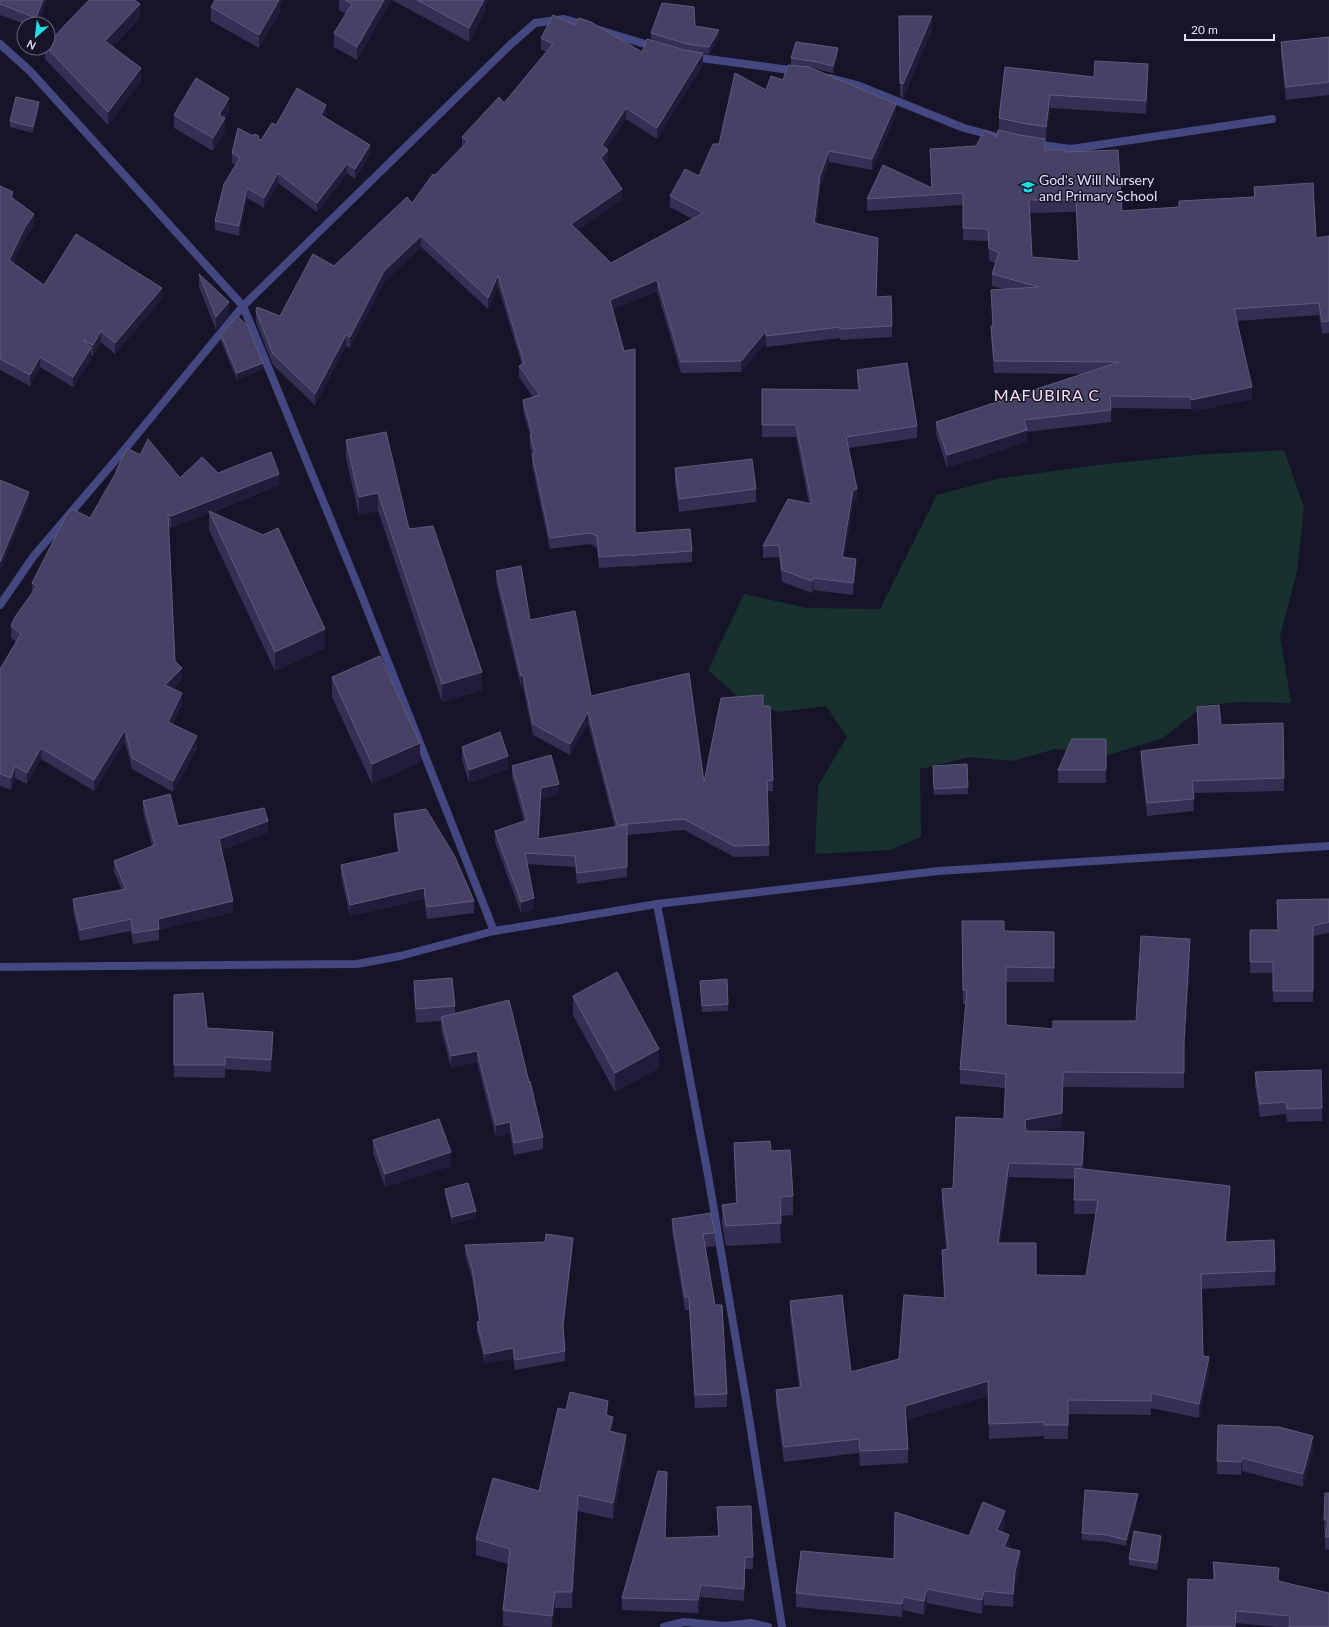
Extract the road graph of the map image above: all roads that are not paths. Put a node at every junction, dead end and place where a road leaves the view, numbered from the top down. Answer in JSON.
{"nodes":[{"id":1,"x":0,"y":44,"type":"edge"},
{"id":2,"x":665,"y":49,"type":"edge"},
{"id":3,"x":686,"y":56,"type":"edge"},
{"id":4,"x":809,"y":73,"type":"edge"},
{"id":5,"x":823,"y":76,"type":"edge"},
{"id":6,"x":1272,"y":119,"type":"dead end"},
{"id":7,"x":1000,"y":137,"type":"edge"},
{"id":8,"x":1028,"y":143,"type":"edge"},
{"id":9,"x":243,"y":306,"type":"junction"},
{"id":10,"x":0,"y":605,"type":"edge"},
{"id":11,"x":1329,"y":846,"type":"edge"},
{"id":12,"x":657,"y":904,"type":"junction"},
{"id":13,"x":494,"y":931,"type":"junction"},
{"id":14,"x":0,"y":967,"type":"edge"},
{"id":15,"x":664,"y":1627,"type":"edge"},
{"id":16,"x":768,"y":1627,"type":"edge"},
{"id":17,"x":782,"y":1627,"type":"edge"}],
"edges":[{"from":1,"to":9,"type":"street"},
{"from":2,"to":9,"type":"street"},
{"from":3,"to":4,"type":"street"},
{"from":5,"to":7,"type":"street"},
{"from":6,"to":8,"type":"street"},
{"from":9,"to":10,"type":"street"},
{"from":9,"to":13,"type":"street"},
{"from":11,"to":12,"type":"street"},
{"from":12,"to":13,"type":"street"},
{"from":12,"to":17,"type":"street"},
{"from":13,"to":14,"type":"street"},
{"from":15,"to":16,"type":"street"}]}
